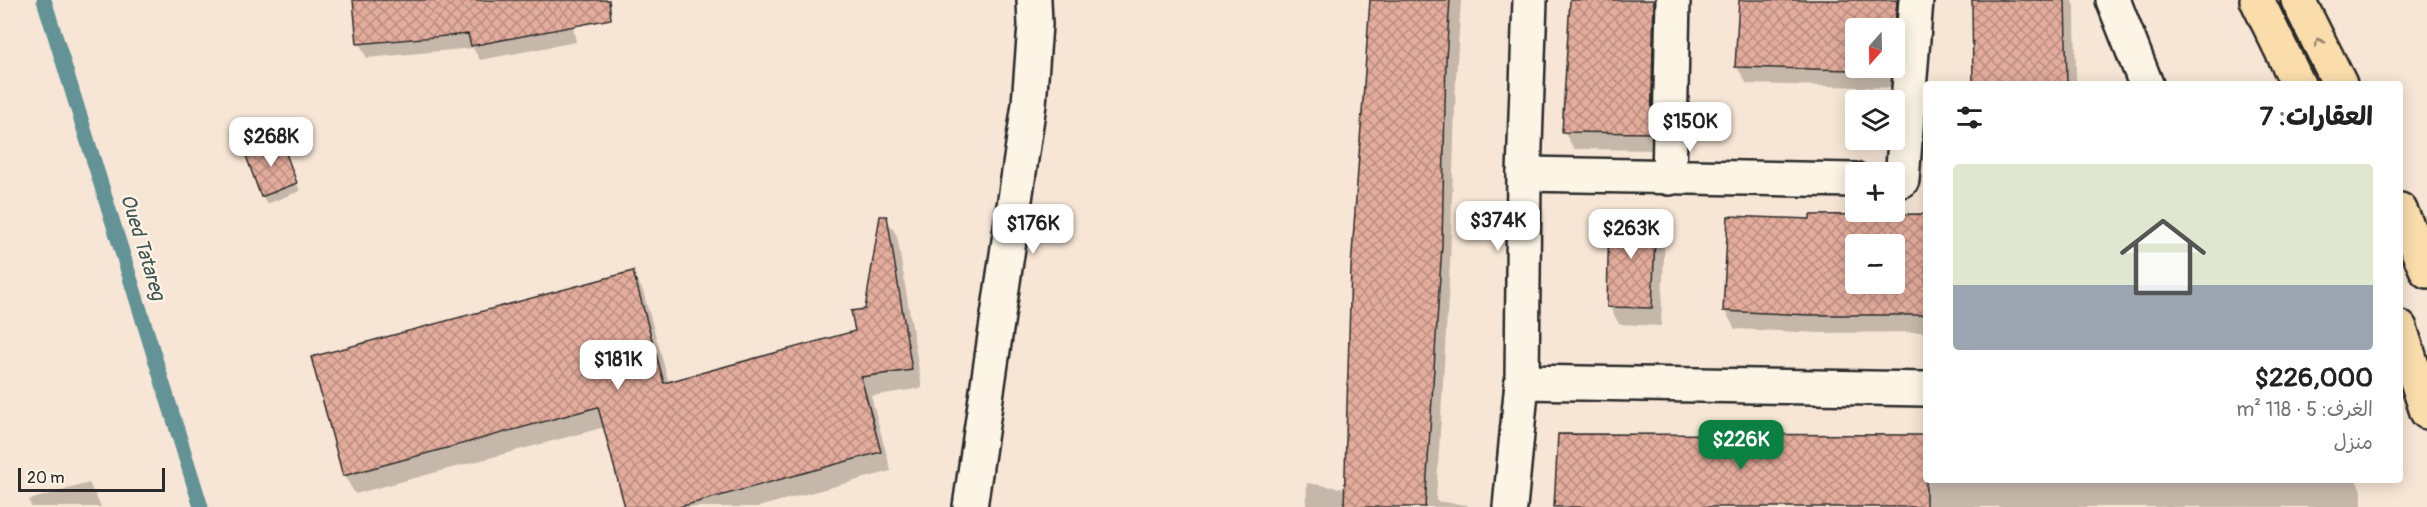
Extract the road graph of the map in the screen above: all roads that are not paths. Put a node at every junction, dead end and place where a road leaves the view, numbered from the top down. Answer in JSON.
{"nodes":[{"id":1,"x":1034,"y":0,"type":"edge"},
{"id":2,"x":1530,"y":0,"type":"edge"},
{"id":3,"x":1673,"y":0,"type":"edge"},
{"id":4,"x":1916,"y":0,"type":"edge"},
{"id":5,"x":2113,"y":0,"type":"edge"},
{"id":6,"x":2257,"y":0,"type":"edge"},
{"id":7,"x":2298,"y":0,"type":"edge"},
{"id":8,"x":2145,"y":81,"type":"edge"},
{"id":9,"x":2297,"y":81,"type":"edge"},
{"id":10,"x":2338,"y":81,"type":"edge"},
{"id":11,"x":1524,"y":174,"type":"junction"},
{"id":12,"x":1669,"y":178,"type":"junction"},
{"id":13,"x":1845,"y":180,"type":"edge"},
{"id":14,"x":1907,"y":181,"type":"edge"},
{"id":15,"x":2403,"y":217,"type":"edge"},
{"id":16,"x":2426,"y":267,"type":"edge"},
{"id":17,"x":2403,"y":342,"type":"edge"},
{"id":18,"x":1522,"y":382,"type":"junction"},
{"id":19,"x":1923,"y":389,"type":"edge"},
{"id":20,"x":2427,"y":412,"type":"edge"},
{"id":21,"x":970,"y":507,"type":"edge"},
{"id":22,"x":1510,"y":507,"type":"edge"}],
"edges":[{"from":1,"to":21,"type":"street"},
{"from":2,"to":11,"type":"street"},
{"from":3,"to":12,"type":"street"},
{"from":4,"to":14,"type":"street"},
{"from":5,"to":8,"type":"street"},
{"from":6,"to":9,"type":"main road"},
{"from":10,"to":7,"type":"main road","one_way":true},
{"from":11,"to":12,"type":"street"},
{"from":11,"to":18,"type":"street"},
{"from":12,"to":13,"type":"street"},
{"from":15,"to":16,"type":"main road"},
{"from":17,"to":20,"type":"main road"},
{"from":18,"to":19,"type":"street"},
{"from":18,"to":22,"type":"street"}]}
